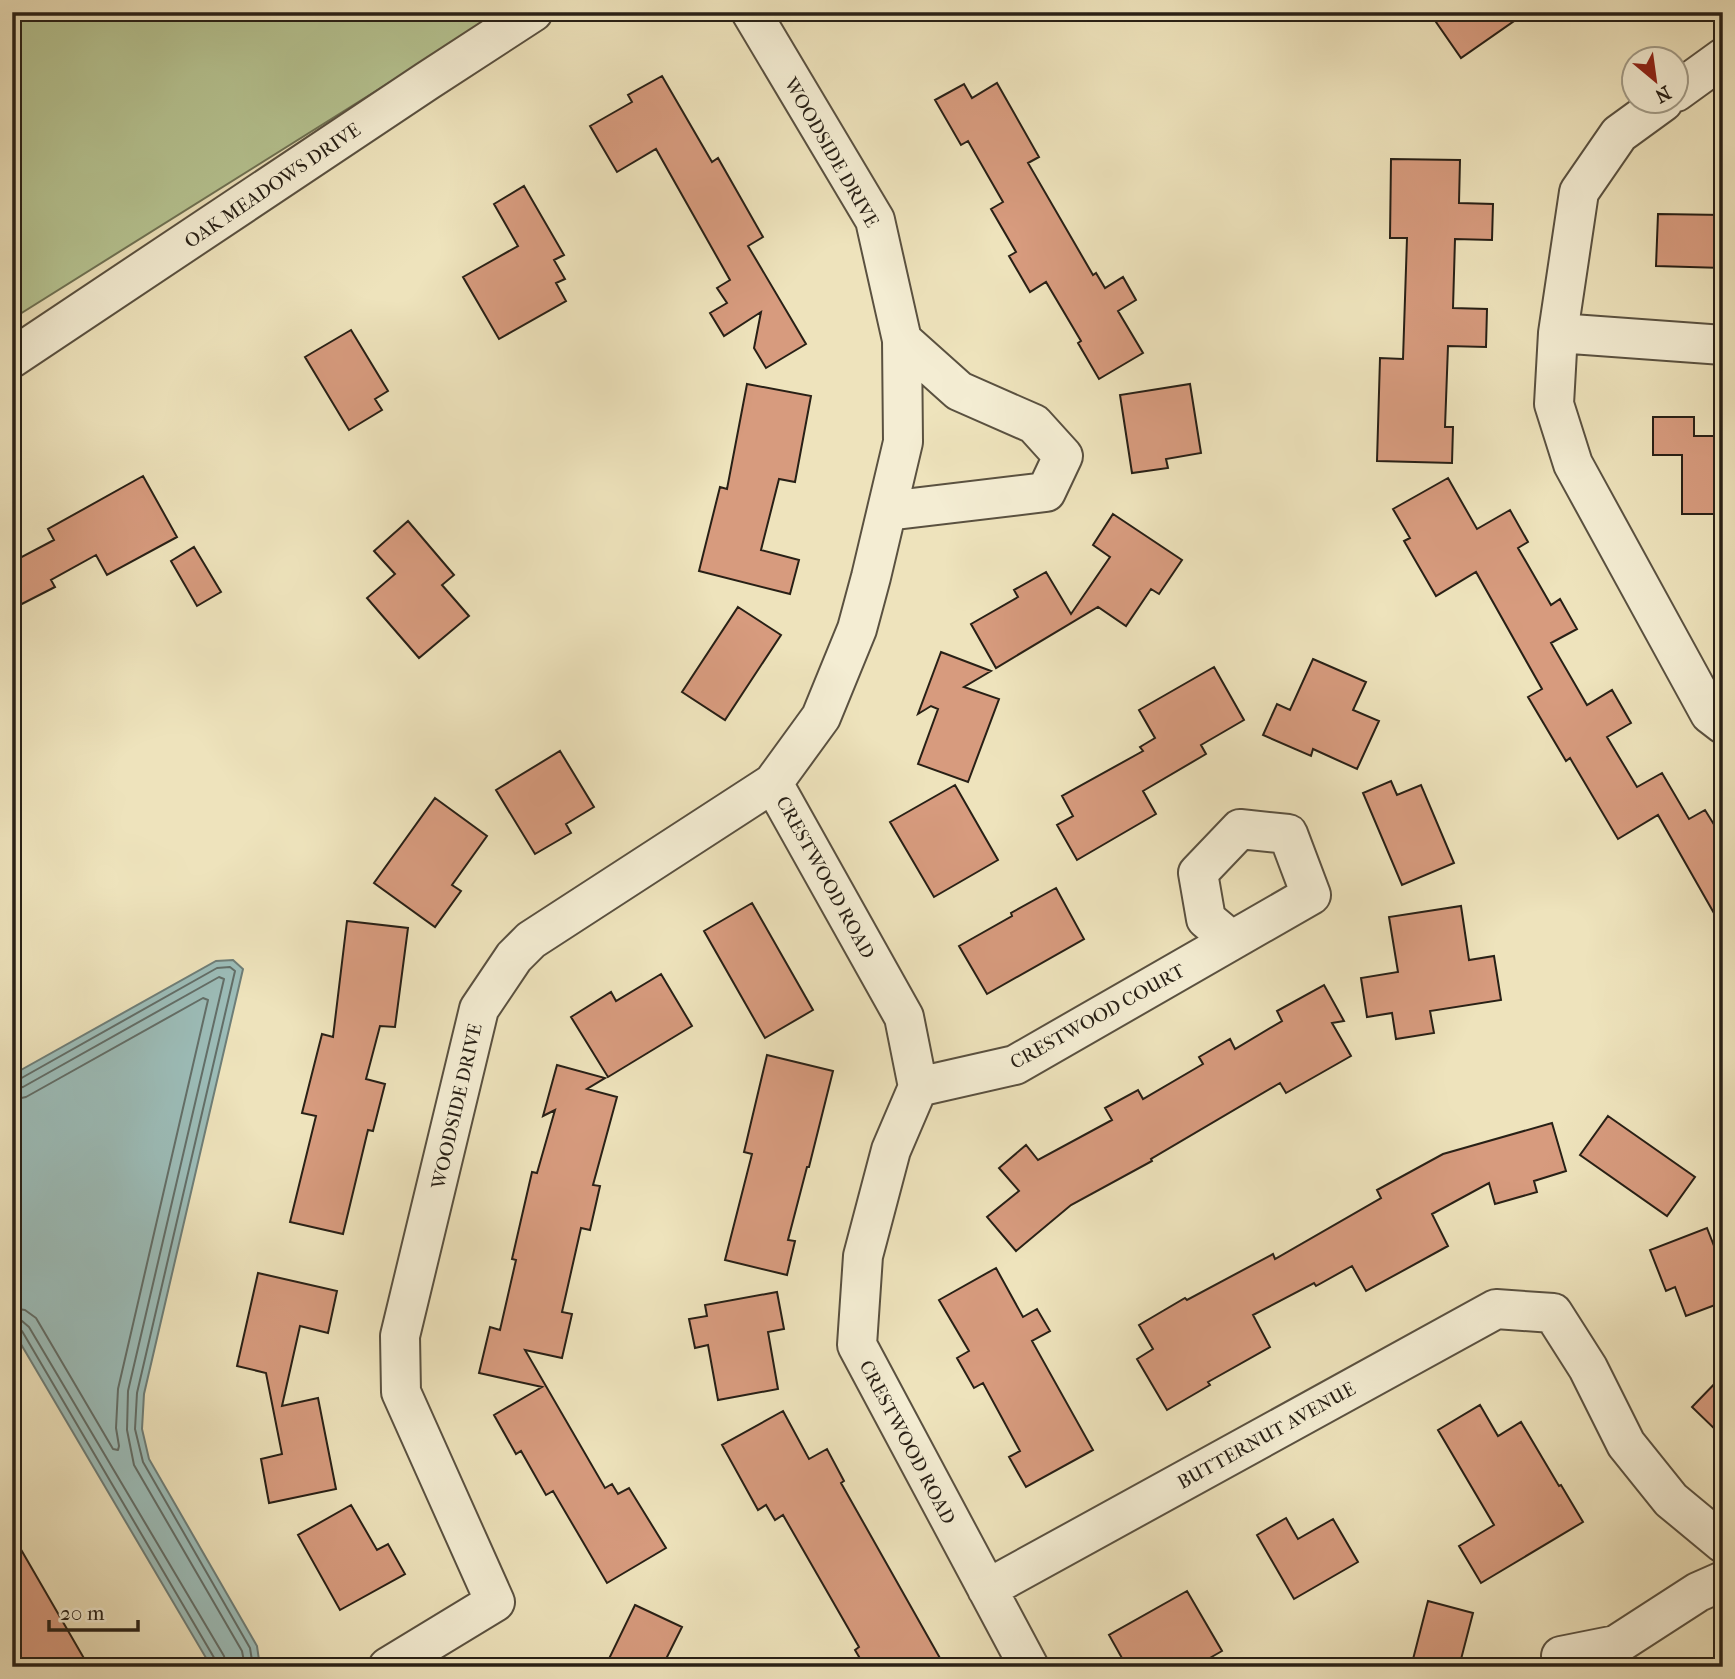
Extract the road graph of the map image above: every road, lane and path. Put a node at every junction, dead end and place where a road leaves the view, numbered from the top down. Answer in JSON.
{"nodes":[{"id":1,"x":533,"y":12,"type":"edge"},
{"id":2,"x":751,"y":12,"type":"edge"},
{"id":3,"x":1723,"y":58,"type":"edge"},
{"id":4,"x":1690,"y":81,"type":"edge"},
{"id":5,"x":1644,"y":116,"type":"edge"},
{"id":6,"x":1558,"y":333,"type":"junction"},
{"id":7,"x":902,"y":341,"type":"junction"},
{"id":8,"x":1723,"y":345,"type":"edge"},
{"id":9,"x":12,"y":358,"type":"edge"},
{"id":10,"x":887,"y":511,"type":"junction"},
{"id":11,"x":1723,"y":724,"type":"edge"},
{"id":12,"x":773,"y":783,"type":"junction"},
{"id":13,"x":1231,"y":940,"type":"dead end"},
{"id":14,"x":918,"y":1087,"type":"junction"},
{"id":15,"x":1723,"y":1543,"type":"edge"},
{"id":16,"x":1723,"y":1581,"type":"edge"},
{"id":17,"x":987,"y":1590,"type":"junction"},
{"id":18,"x":1561,"y":1656,"type":"dead end"},
{"id":19,"x":388,"y":1667,"type":"edge"},
{"id":20,"x":1029,"y":1667,"type":"edge"}],
"edges":[{"from":1,"to":9,"type":"street","name":"OAK MEADOWS DRIVE"},
{"from":2,"to":7,"type":"street","name":"WOODSIDE DRIVE"},
{"from":3,"to":4,"type":"street"},
{"from":5,"to":6,"type":"street"},
{"from":6,"to":8,"type":"street"},
{"from":6,"to":11,"type":"street"},
{"from":7,"to":10,"type":"street","name":"WOODSIDE DRIVE"},
{"from":7,"to":10,"type":"street"},
{"from":10,"to":12,"type":"street","name":"WOODSIDE DRIVE"},
{"from":12,"to":14,"type":"street","name":"CRESTWOOD ROAD"},
{"from":12,"to":19,"type":"street","name":"WOODSIDE DRIVE"},
{"from":13,"to":14,"type":"street","name":"CRESTWOOD COURT"},
{"from":14,"to":17,"type":"street","name":"CRESTWOOD ROAD"},
{"from":15,"to":17,"type":"street","name":"BUTTERNUT AVENUE"},
{"from":16,"to":18,"type":"street"},
{"from":17,"to":20,"type":"street","name":"CRESTWOOD ROAD"}]}
